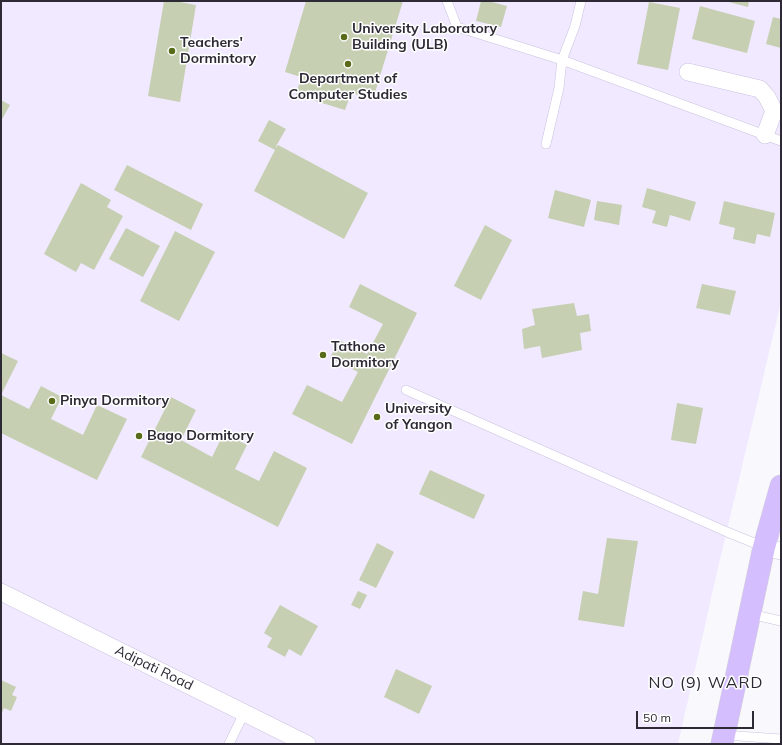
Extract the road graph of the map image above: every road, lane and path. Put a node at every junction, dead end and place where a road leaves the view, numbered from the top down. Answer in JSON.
{"nodes":[{"id":1,"x":448,"y":1,"type":"edge"},
{"id":2,"x":581,"y":1,"type":"edge"},
{"id":3,"x":562,"y":60,"type":"junction"},
{"id":4,"x":688,"y":72,"type":"dead end"},
{"id":5,"x":773,"y":138,"type":"edge"},
{"id":6,"x":546,"y":144,"type":"dead end"},
{"id":7,"x":406,"y":390,"type":"dead end"},
{"id":8,"x":781,"y":486,"type":"edge"},
{"id":9,"x":773,"y":549,"type":"edge"},
{"id":10,"x":1,"y":592,"type":"edge"},
{"id":11,"x":750,"y":614,"type":"junction"},
{"id":12,"x":781,"y":621,"type":"edge"},
{"id":13,"x":244,"y":712,"type":"junction"},
{"id":14,"x":723,"y":739,"type":"edge"},
{"id":15,"x":781,"y":739,"type":"edge"},
{"id":16,"x":229,"y":744,"type":"edge"},
{"id":17,"x":307,"y":744,"type":"edge"}],
"edges":[{"from":1,"to":3,"type":"lane"},
{"from":2,"to":3,"type":"lane"},
{"from":3,"to":5,"type":"lane"},
{"from":3,"to":6,"type":"lane"},
{"from":4,"to":5,"type":"street"},
{"from":7,"to":9,"type":"lane"},
{"from":8,"to":9,"type":"main road"},
{"from":9,"to":11,"type":"main road"},
{"from":10,"to":13,"type":"street","name":"Adipati Road"},
{"from":11,"to":12,"type":"lane"},
{"from":11,"to":14,"type":"main road"},
{"from":13,"to":16,"type":"lane"},
{"from":13,"to":17,"type":"street","name":"Adipati Road"},
{"from":14,"to":15,"type":"lane"}]}
